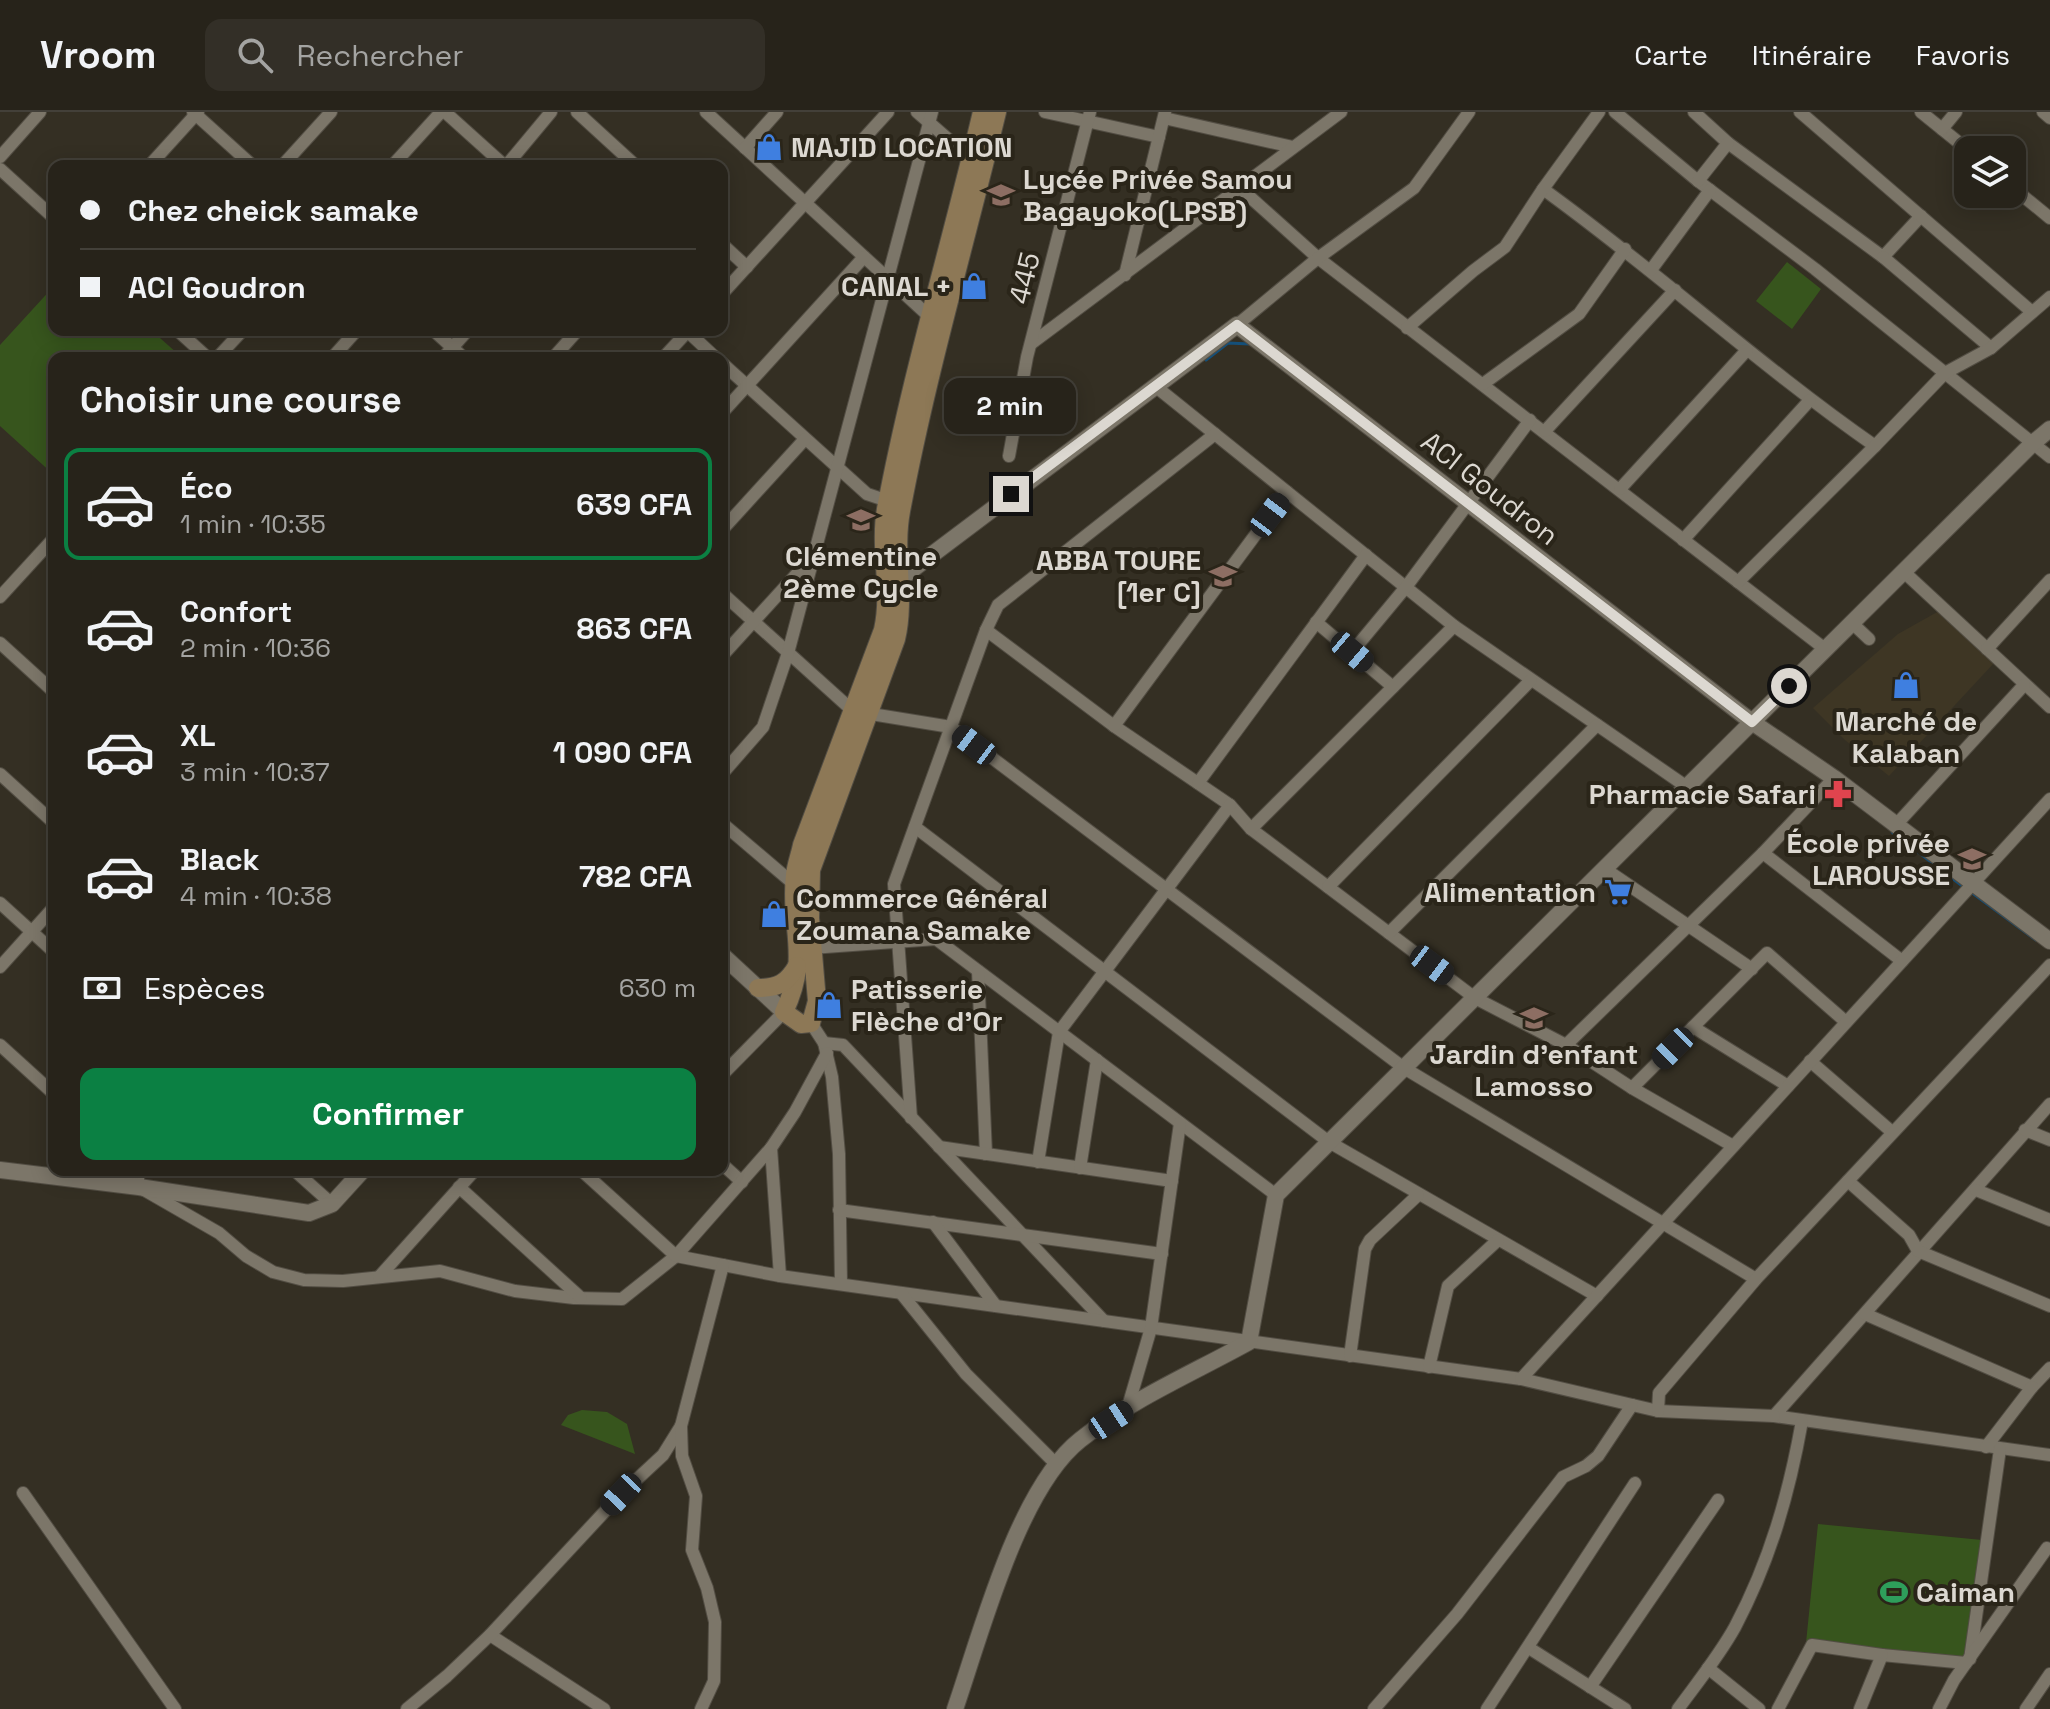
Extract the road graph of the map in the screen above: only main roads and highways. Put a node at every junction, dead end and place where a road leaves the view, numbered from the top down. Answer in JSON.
{"nodes":[{"id":1,"x":982,"y":112,"type":"edge"},
{"id":2,"x":997,"y":112,"type":"edge"},
{"id":3,"x":893,"y":580,"type":"junction"},
{"id":4,"x":861,"y":713,"type":"junction"},
{"id":5,"x":799,"y":964,"type":"junction"},
{"id":6,"x":758,"y":988,"type":"road end"}],
"edges":[{"from":1,"to":3,"type":"main road"},
{"from":2,"to":3,"type":"main road"},
{"from":3,"to":4,"type":"main road"},
{"from":4,"to":5,"type":"main road"},
{"from":4,"to":5,"type":"main road"},
{"from":5,"to":6,"type":"main road"}]}
